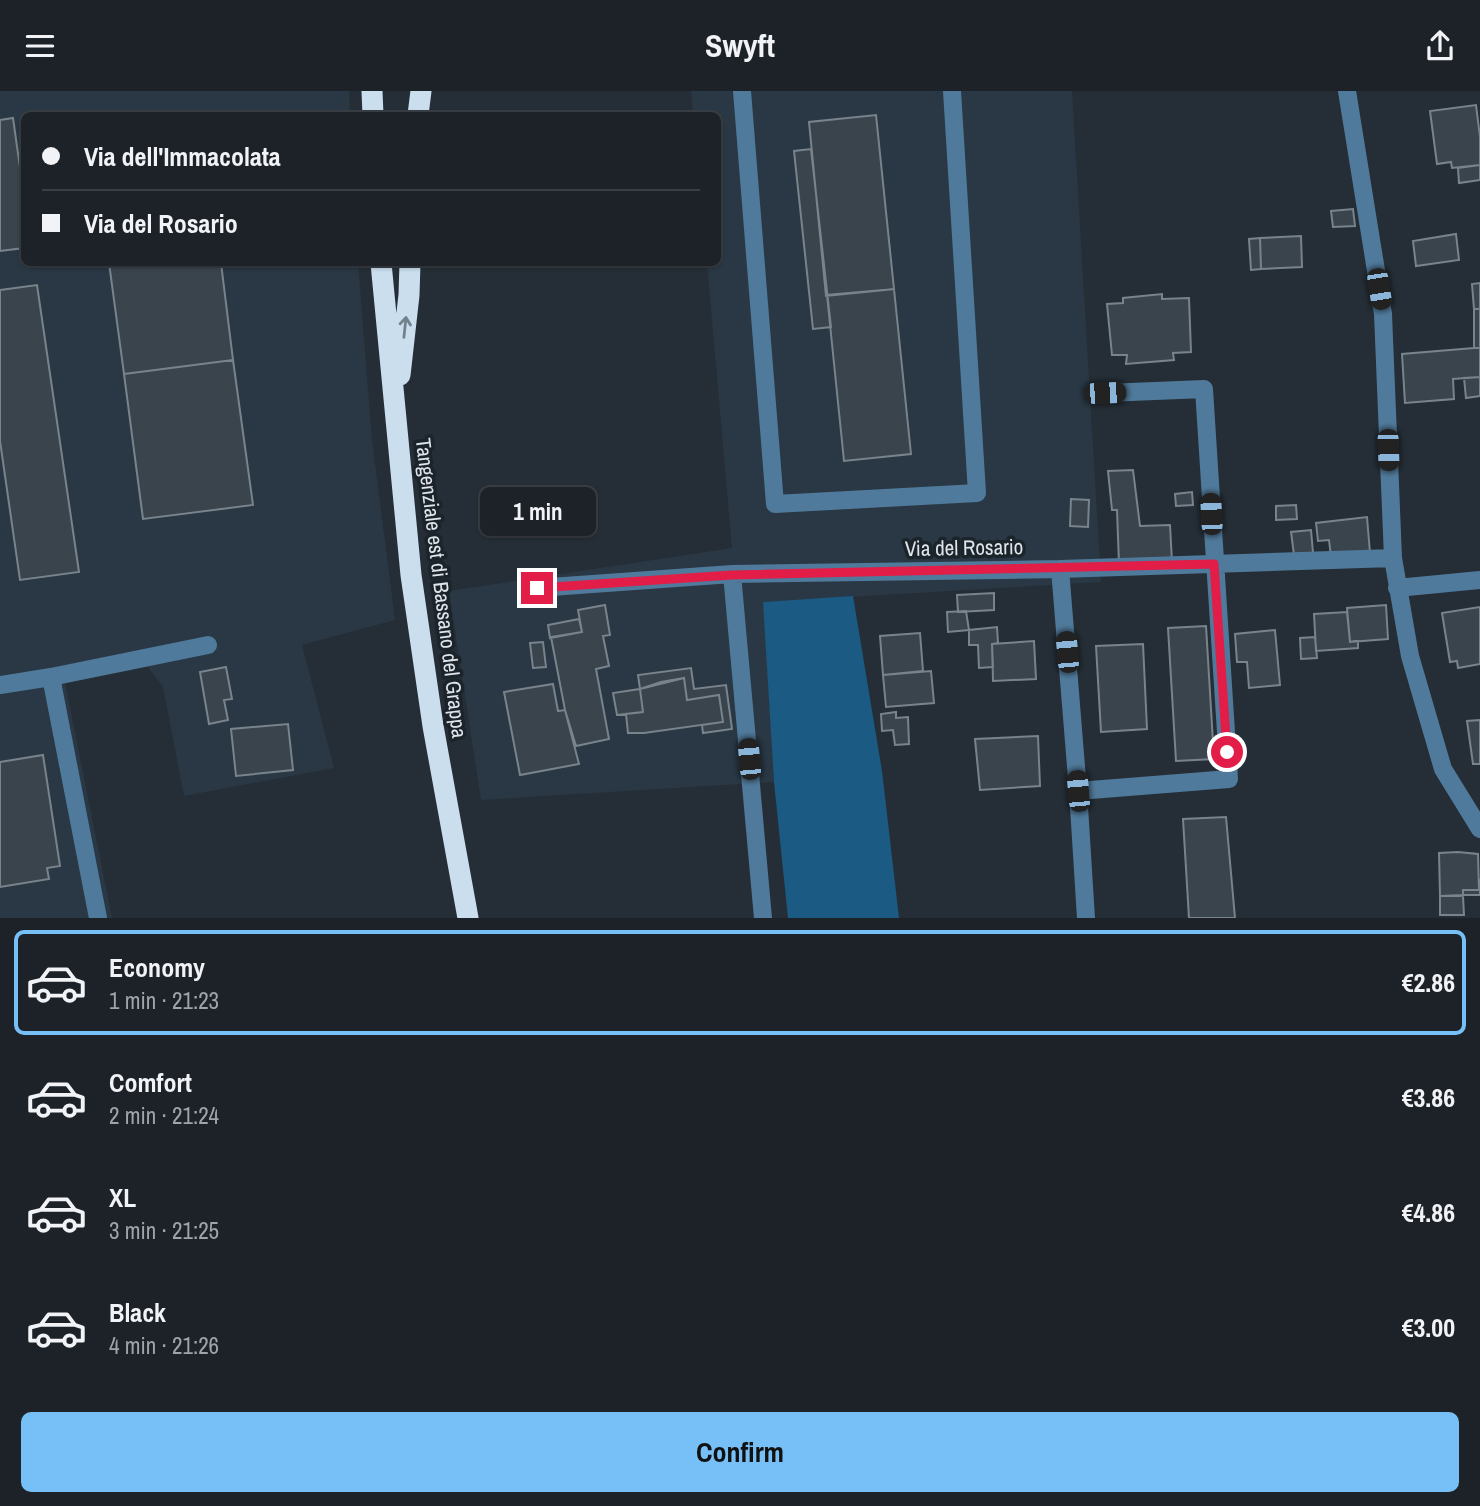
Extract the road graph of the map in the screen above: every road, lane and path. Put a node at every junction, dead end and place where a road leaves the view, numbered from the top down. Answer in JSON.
{"nodes":[{"id":1,"x":372,"y":91,"type":"edge"},
{"id":2,"x":421,"y":91,"type":"edge"},
{"id":3,"x":741,"y":91,"type":"edge"},
{"id":4,"x":952,"y":91,"type":"edge"},
{"id":5,"x":1347,"y":91,"type":"edge"},
{"id":6,"x":373,"y":112,"type":"edge"},
{"id":7,"x":418,"y":112,"type":"edge"},
{"id":8,"x":381,"y":266,"type":"edge"},
{"id":9,"x":410,"y":266,"type":"edge"},
{"id":10,"x":1105,"y":393,"type":"dead end"},
{"id":11,"x":395,"y":419,"type":"junction"},
{"id":12,"x":1393,"y":558,"type":"junction"},
{"id":13,"x":1214,"y":564,"type":"junction"},
{"id":14,"x":1060,"y":569,"type":"junction"},
{"id":15,"x":732,"y":575,"type":"junction"},
{"id":16,"x":1480,"y":580,"type":"edge"},
{"id":17,"x":537,"y":588,"type":"dead end"},
{"id":18,"x":1397,"y":588,"type":"junction"},
{"id":19,"x":208,"y":645,"type":"dead end"},
{"id":20,"x":51,"y":677,"type":"junction"},
{"id":21,"x":0,"y":685,"type":"edge"},
{"id":22,"x":1078,"y":791,"type":"junction"},
{"id":23,"x":1480,"y":829,"type":"edge"},
{"id":24,"x":98,"y":918,"type":"edge"},
{"id":25,"x":468,"y":918,"type":"edge"},
{"id":26,"x":763,"y":918,"type":"edge"},
{"id":27,"x":1086,"y":918,"type":"edge"}],
"edges":[{"from":1,"to":6,"type":"highway"},
{"from":2,"to":7,"type":"highway"},
{"from":3,"to":4,"type":"street"},
{"from":5,"to":12,"type":"street"},
{"from":8,"to":11,"type":"highway","name":"Tangenziale est di Bassano del Grappa"},
{"from":11,"to":9,"type":"highway","one_way":true},
{"from":10,"to":13,"type":"street"},
{"from":11,"to":25,"type":"highway","name":"Tangenziale est di Bassano del Grappa"},
{"from":12,"to":13,"type":"street","name":"Via del Rosario"},
{"from":12,"to":18,"type":"street"},
{"from":13,"to":14,"type":"street","name":"Via del Rosario"},
{"from":13,"to":22,"type":"street"},
{"from":14,"to":15,"type":"street","name":"Via del Rosario"},
{"from":14,"to":22,"type":"street"},
{"from":15,"to":17,"type":"street","name":"Via del Rosario"},
{"from":15,"to":26,"type":"street"},
{"from":16,"to":18,"type":"street"},
{"from":18,"to":23,"type":"street"},
{"from":19,"to":20,"type":"street"},
{"from":20,"to":21,"type":"street"},
{"from":20,"to":24,"type":"street"},
{"from":22,"to":27,"type":"street"}]}
